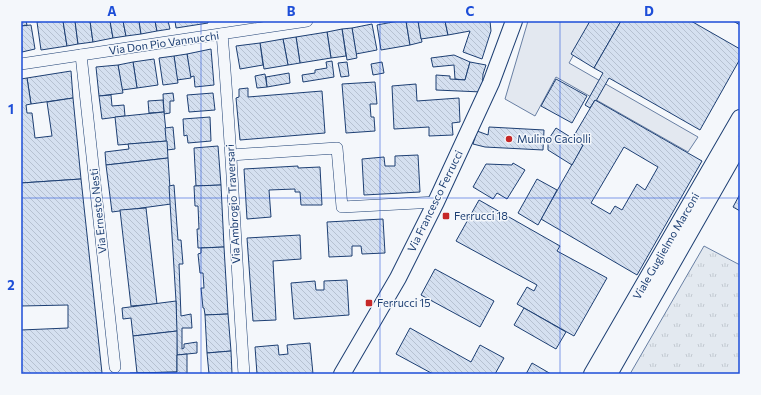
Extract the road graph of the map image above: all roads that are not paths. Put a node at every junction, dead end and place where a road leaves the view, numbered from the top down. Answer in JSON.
{"nodes":[{"id":1,"x":307,"y":21,"type":"edge"},
{"id":2,"x":514,"y":21,"type":"edge"},
{"id":3,"x":222,"y":34,"type":"junction"},
{"id":4,"x":81,"y":55,"type":"junction"},
{"id":5,"x":21,"y":64,"type":"edge"},
{"id":6,"x":740,"y":118,"type":"edge"},
{"id":7,"x":740,"y":144,"type":"edge"},
{"id":8,"x":231,"y":155,"type":"junction"},
{"id":9,"x":436,"y":202,"type":"junction"},
{"id":10,"x":115,"y":367,"type":"dead end"},
{"id":11,"x":244,"y":374,"type":"edge"},
{"id":12,"x":342,"y":374,"type":"edge"},
{"id":13,"x":592,"y":374,"type":"edge"},
{"id":14,"x":609,"y":374,"type":"edge"}],
"edges":[{"from":1,"to":3,"type":"street","name":"Via Don Pio Vannucchi"},
{"from":2,"to":9,"type":"main road","name":"Via Francesco Ferrucci"},
{"from":3,"to":4,"type":"street","name":"Via Don Pio Vannucchi"},
{"from":3,"to":8,"type":"street","name":"Via Ambrogio Traversari"},
{"from":4,"to":5,"type":"street","name":"Via Don Pio Vannucchi"},
{"from":4,"to":10,"type":"street","name":"Via Ernesto Nesti"},
{"from":6,"to":13,"type":"main road","name":"Viale Guglielmo Marconi"},
{"from":7,"to":14,"type":"main road","name":"Viale Guglielmo Marconi"},
{"from":8,"to":9,"type":"street"},
{"from":8,"to":11,"type":"street","name":"Via Ambrogio Traversari"},
{"from":9,"to":12,"type":"main road","name":"Via Francesco Ferrucci"}]}
